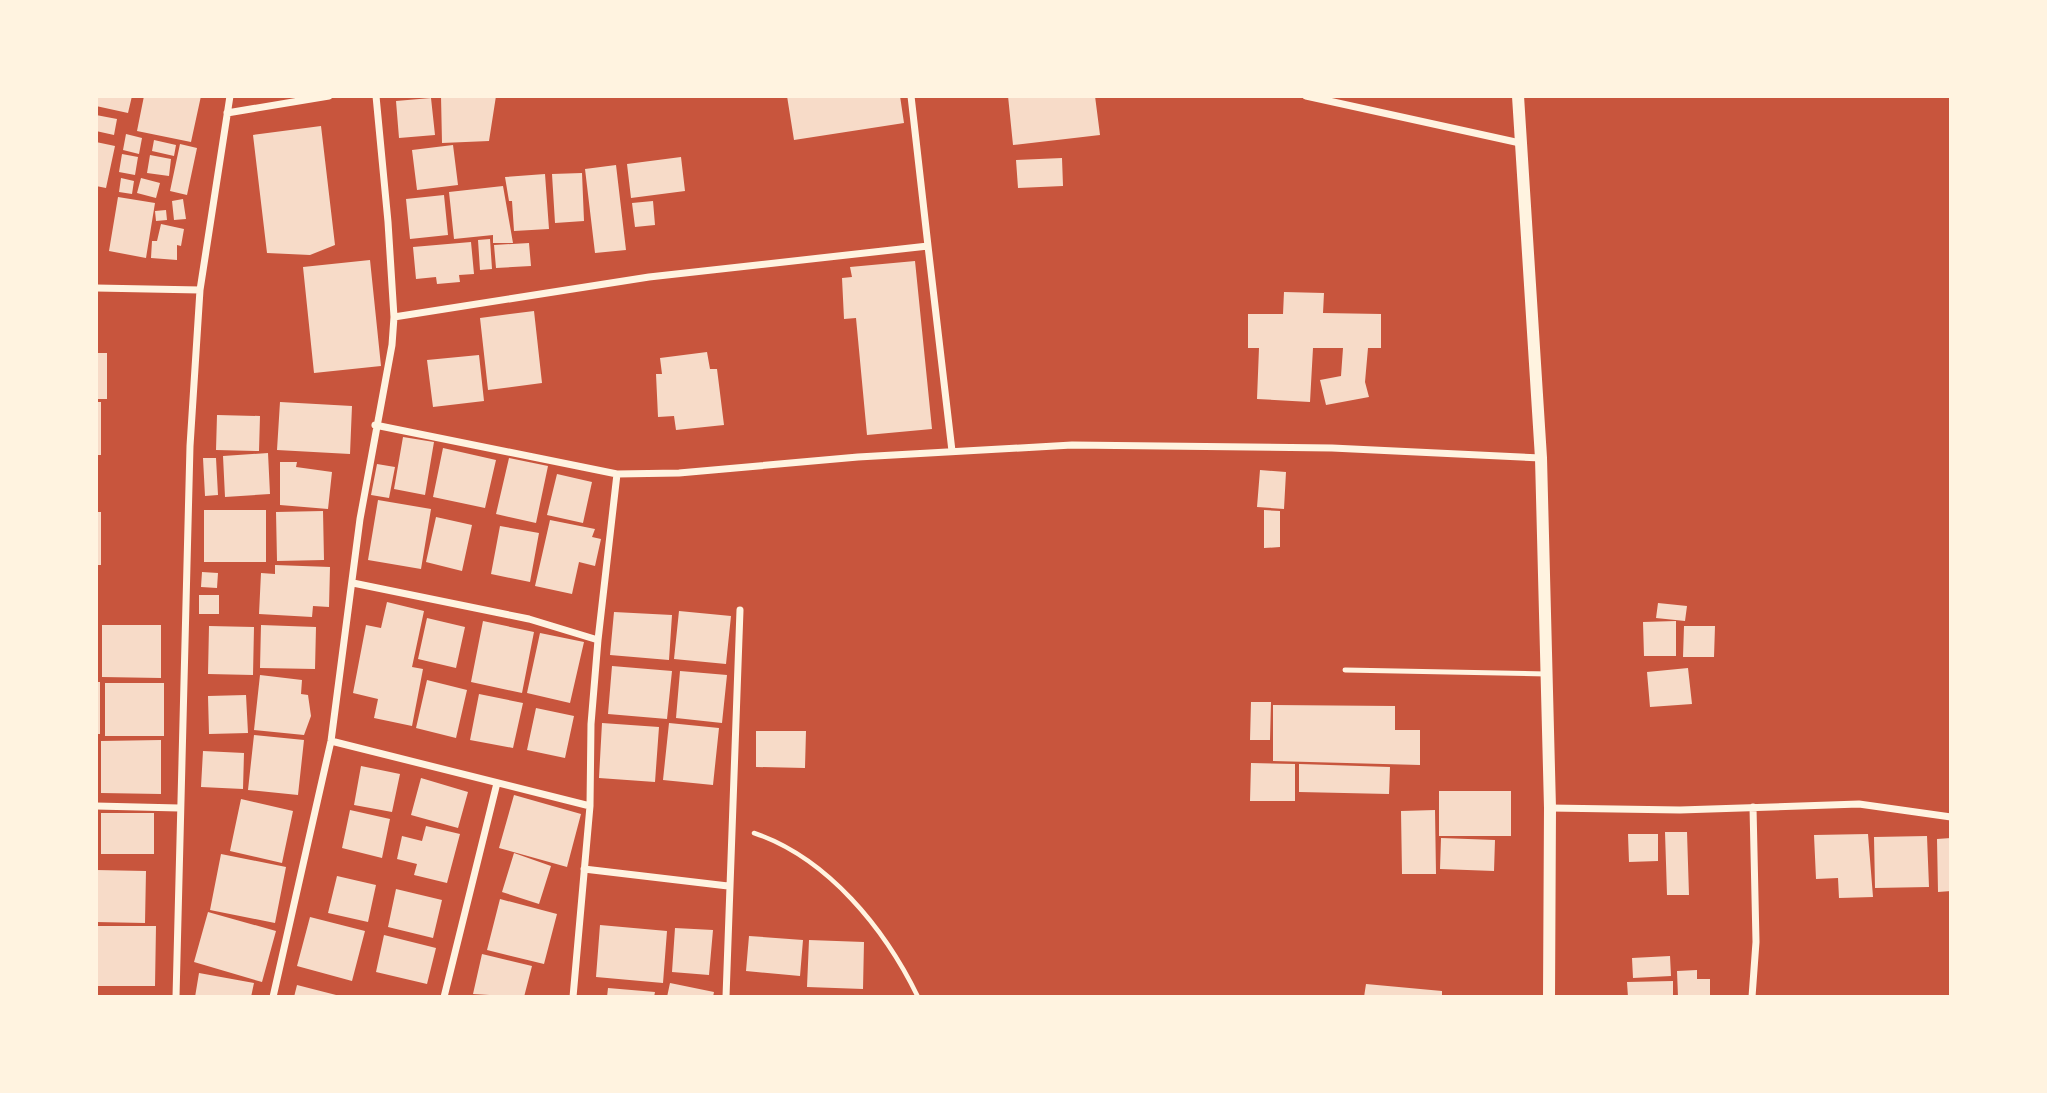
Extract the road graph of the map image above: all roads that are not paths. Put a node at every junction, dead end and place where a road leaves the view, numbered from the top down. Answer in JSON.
{"nodes":[{"id":1,"x":230,"y":96,"type":"edge"},
{"id":2,"x":329,"y":96,"type":"edge"},
{"id":3,"x":376,"y":96,"type":"edge"},
{"id":4,"x":911,"y":96,"type":"edge"},
{"id":5,"x":1306,"y":96,"type":"edge"},
{"id":6,"x":1518,"y":96,"type":"edge"},
{"id":7,"x":227,"y":113,"type":"junction"},
{"id":8,"x":1520,"y":143,"type":"junction"},
{"id":9,"x":928,"y":246,"type":"junction"},
{"id":10,"x":96,"y":288,"type":"edge"},
{"id":11,"x":200,"y":290,"type":"junction"},
{"id":12,"x":394,"y":317,"type":"junction"},
{"id":13,"x":375,"y":425,"type":"junction"},
{"id":14,"x":952,"y":451,"type":"junction"},
{"id":15,"x":1541,"y":458,"type":"junction"},
{"id":16,"x":617,"y":474,"type":"junction"},
{"id":17,"x":353,"y":583,"type":"junction"},
{"id":18,"x":740,"y":610,"type":"dead end"},
{"id":19,"x":598,"y":640,"type":"junction"},
{"id":20,"x":1345,"y":670,"type":"dead end"},
{"id":21,"x":1547,"y":674,"type":"junction"},
{"id":22,"x":331,"y":741,"type":"junction"},
{"id":23,"x":497,"y":783,"type":"junction"},
{"id":24,"x":96,"y":806,"type":"edge"},
{"id":25,"x":590,"y":806,"type":"junction"},
{"id":26,"x":1753,"y":807,"type":"junction"},
{"id":27,"x":179,"y":808,"type":"junction"},
{"id":28,"x":1550,"y":808,"type":"junction"},
{"id":29,"x":1951,"y":817,"type":"edge"},
{"id":30,"x":584,"y":869,"type":"junction"},
{"id":31,"x":728,"y":886,"type":"junction"},
{"id":32,"x":176,"y":997,"type":"edge"},
{"id":33,"x":273,"y":997,"type":"edge"},
{"id":34,"x":444,"y":997,"type":"edge"},
{"id":35,"x":573,"y":997,"type":"edge"},
{"id":36,"x":726,"y":997,"type":"edge"},
{"id":37,"x":1549,"y":997,"type":"edge"},
{"id":38,"x":1752,"y":997,"type":"edge"}],
"edges":[{"from":1,"to":7,"type":"street"},
{"from":2,"to":7,"type":"street"},
{"from":3,"to":12,"type":"street"},
{"from":4,"to":9,"type":"street"},
{"from":5,"to":8,"type":"street"},
{"from":6,"to":8,"type":"street"},
{"from":7,"to":11,"type":"street"},
{"from":8,"to":15,"type":"street"},
{"from":9,"to":12,"type":"street"},
{"from":9,"to":14,"type":"street"},
{"from":10,"to":11,"type":"street"},
{"from":11,"to":27,"type":"street"},
{"from":12,"to":13,"type":"street"},
{"from":13,"to":16,"type":"street"},
{"from":13,"to":17,"type":"street"},
{"from":14,"to":15,"type":"street"},
{"from":14,"to":16,"type":"street"},
{"from":15,"to":21,"type":"street"},
{"from":16,"to":19,"type":"street"},
{"from":17,"to":19,"type":"street"},
{"from":17,"to":22,"type":"street"},
{"from":18,"to":31,"type":"street"},
{"from":19,"to":25,"type":"street"},
{"from":20,"to":21,"type":"lane"},
{"from":21,"to":28,"type":"street"},
{"from":22,"to":23,"type":"street"},
{"from":22,"to":33,"type":"street"},
{"from":23,"to":25,"type":"street"},
{"from":23,"to":34,"type":"street"},
{"from":24,"to":27,"type":"street"},
{"from":25,"to":30,"type":"street"},
{"from":26,"to":28,"type":"street"},
{"from":26,"to":29,"type":"street"},
{"from":26,"to":38,"type":"street"},
{"from":27,"to":32,"type":"street"},
{"from":28,"to":37,"type":"street"},
{"from":30,"to":31,"type":"street"},
{"from":30,"to":35,"type":"street"},
{"from":31,"to":36,"type":"street"}]}
